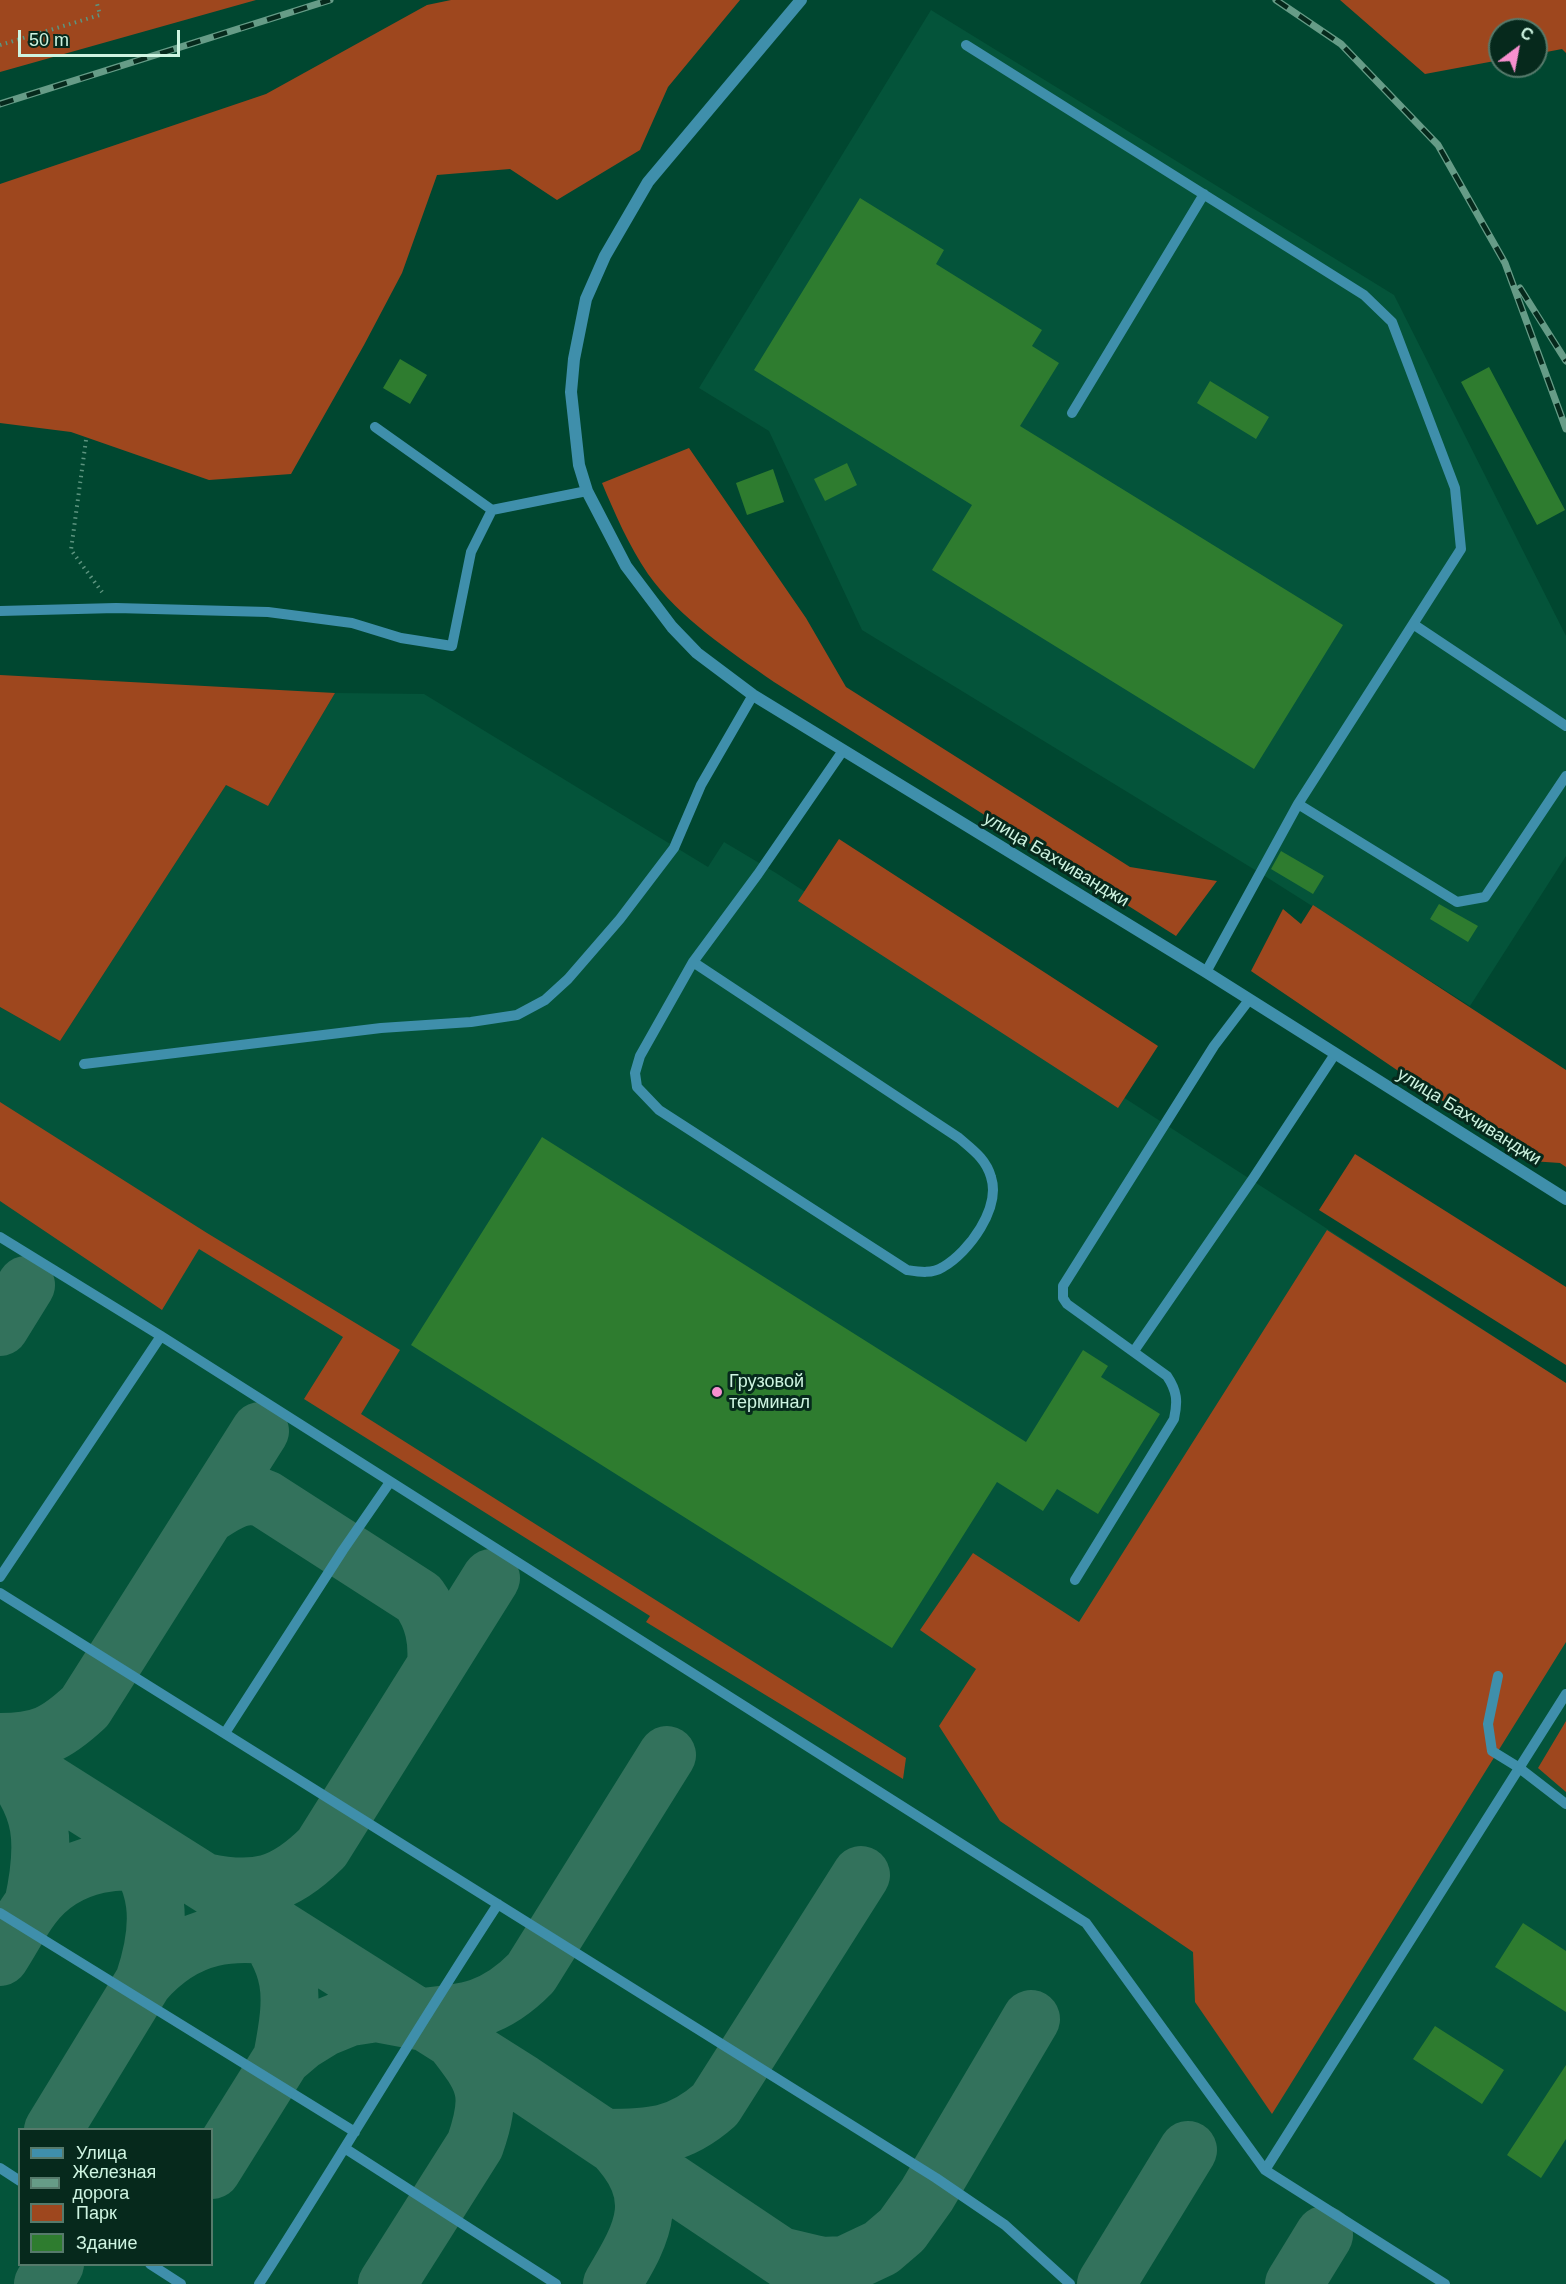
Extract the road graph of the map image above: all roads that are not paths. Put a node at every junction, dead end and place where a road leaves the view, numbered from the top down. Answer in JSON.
{"nodes":[{"id":1,"x":801,"y":0,"type":"edge"},
{"id":2,"x":966,"y":45,"type":"dead end"},
{"id":3,"x":1204,"y":194,"type":"junction"},
{"id":4,"x":1072,"y":413,"type":"dead end"},
{"id":5,"x":375,"y":427,"type":"dead end"},
{"id":6,"x":587,"y":491,"type":"junction"},
{"id":7,"x":492,"y":510,"type":"junction"},
{"id":8,"x":0,"y":611,"type":"edge"},
{"id":9,"x":1413,"y":624,"type":"junction"},
{"id":10,"x":753,"y":696,"type":"junction"},
{"id":11,"x":1566,"y":726,"type":"edge"},
{"id":12,"x":842,"y":752,"type":"junction"},
{"id":13,"x":1566,"y":776,"type":"edge"},
{"id":14,"x":1298,"y":804,"type":"junction"},
{"id":15,"x":693,"y":962,"type":"junction"},
{"id":16,"x":1206,"y":972,"type":"junction"},
{"id":17,"x":1249,"y":1000,"type":"junction"},
{"id":18,"x":1335,"y":1054,"type":"junction"},
{"id":19,"x":84,"y":1064,"type":"dead end"},
{"id":20,"x":1566,"y":1199,"type":"edge"},
{"id":21,"x":0,"y":1237,"type":"edge"},
{"id":22,"x":161,"y":1336,"type":"junction"},
{"id":23,"x":1134,"y":1351,"type":"junction"},
{"id":24,"x":390,"y":1482,"type":"junction"},
{"id":25,"x":0,"y":1577,"type":"edge"},
{"id":26,"x":1074,"y":1580,"type":"dead end"},
{"id":27,"x":0,"y":1593,"type":"edge"},
{"id":28,"x":1498,"y":1676,"type":"dead end"},
{"id":29,"x":1566,"y":1694,"type":"edge"},
{"id":30,"x":225,"y":1733,"type":"junction"},
{"id":31,"x":1518,"y":1767,"type":"junction"},
{"id":32,"x":1566,"y":1804,"type":"edge"},
{"id":33,"x":498,"y":1904,"type":"junction"},
{"id":34,"x":0,"y":1913,"type":"edge"},
{"id":35,"x":355,"y":2132,"type":"junction"},
{"id":36,"x":346,"y":2149,"type":"junction"},
{"id":37,"x":0,"y":2168,"type":"edge"},
{"id":38,"x":1264,"y":2170,"type":"junction"},
{"id":39,"x":18,"y":2180,"type":"edge"},
{"id":40,"x":152,"y":2266,"type":"edge"},
{"id":41,"x":181,"y":2284,"type":"edge"},
{"id":42,"x":259,"y":2284,"type":"edge"},
{"id":43,"x":556,"y":2284,"type":"edge"},
{"id":44,"x":1070,"y":2284,"type":"edge"},
{"id":45,"x":1445,"y":2284,"type":"edge"}],
"edges":[{"from":1,"to":6,"type":"street","name":"улица Бахчиванджи"},
{"from":2,"to":3,"type":"lane"},
{"from":3,"to":4,"type":"lane"},
{"from":3,"to":9,"type":"lane"},
{"from":5,"to":7,"type":"lane"},
{"from":6,"to":7,"type":"lane"},
{"from":6,"to":10,"type":"street","name":"улица Бахчиванджи"},
{"from":7,"to":8,"type":"lane"},
{"from":9,"to":11,"type":"lane"},
{"from":9,"to":14,"type":"lane"},
{"from":10,"to":12,"type":"street","name":"улица Бахчиванджи"},
{"from":10,"to":19,"type":"lane"},
{"from":12,"to":15,"type":"lane"},
{"from":12,"to":16,"type":"street","name":"улица Бахчиванджи"},
{"from":13,"to":14,"type":"lane"},
{"from":14,"to":16,"type":"lane"},
{"from":15,"to":15,"type":"lane"},
{"from":16,"to":17,"type":"street","name":"улица Бахчиванджи"},
{"from":17,"to":18,"type":"street","name":"улица Бахчиванджи"},
{"from":17,"to":23,"type":"lane"},
{"from":18,"to":20,"type":"street","name":"улица Бахчиванджи"},
{"from":18,"to":23,"type":"lane"},
{"from":21,"to":22,"type":"lane"},
{"from":22,"to":24,"type":"lane"},
{"from":22,"to":25,"type":"lane"},
{"from":23,"to":26,"type":"lane"},
{"from":24,"to":30,"type":"lane"},
{"from":24,"to":38,"type":"lane"},
{"from":27,"to":30,"type":"lane"},
{"from":28,"to":31,"type":"lane"},
{"from":29,"to":31,"type":"lane"},
{"from":30,"to":33,"type":"lane"},
{"from":31,"to":32,"type":"lane"},
{"from":31,"to":38,"type":"lane"},
{"from":33,"to":35,"type":"lane"},
{"from":33,"to":44,"type":"lane"},
{"from":34,"to":35,"type":"lane"},
{"from":35,"to":36,"type":"lane"},
{"from":36,"to":42,"type":"lane"},
{"from":36,"to":43,"type":"lane"},
{"from":37,"to":39,"type":"lane"},
{"from":38,"to":45,"type":"lane"},
{"from":40,"to":41,"type":"lane"}]}
